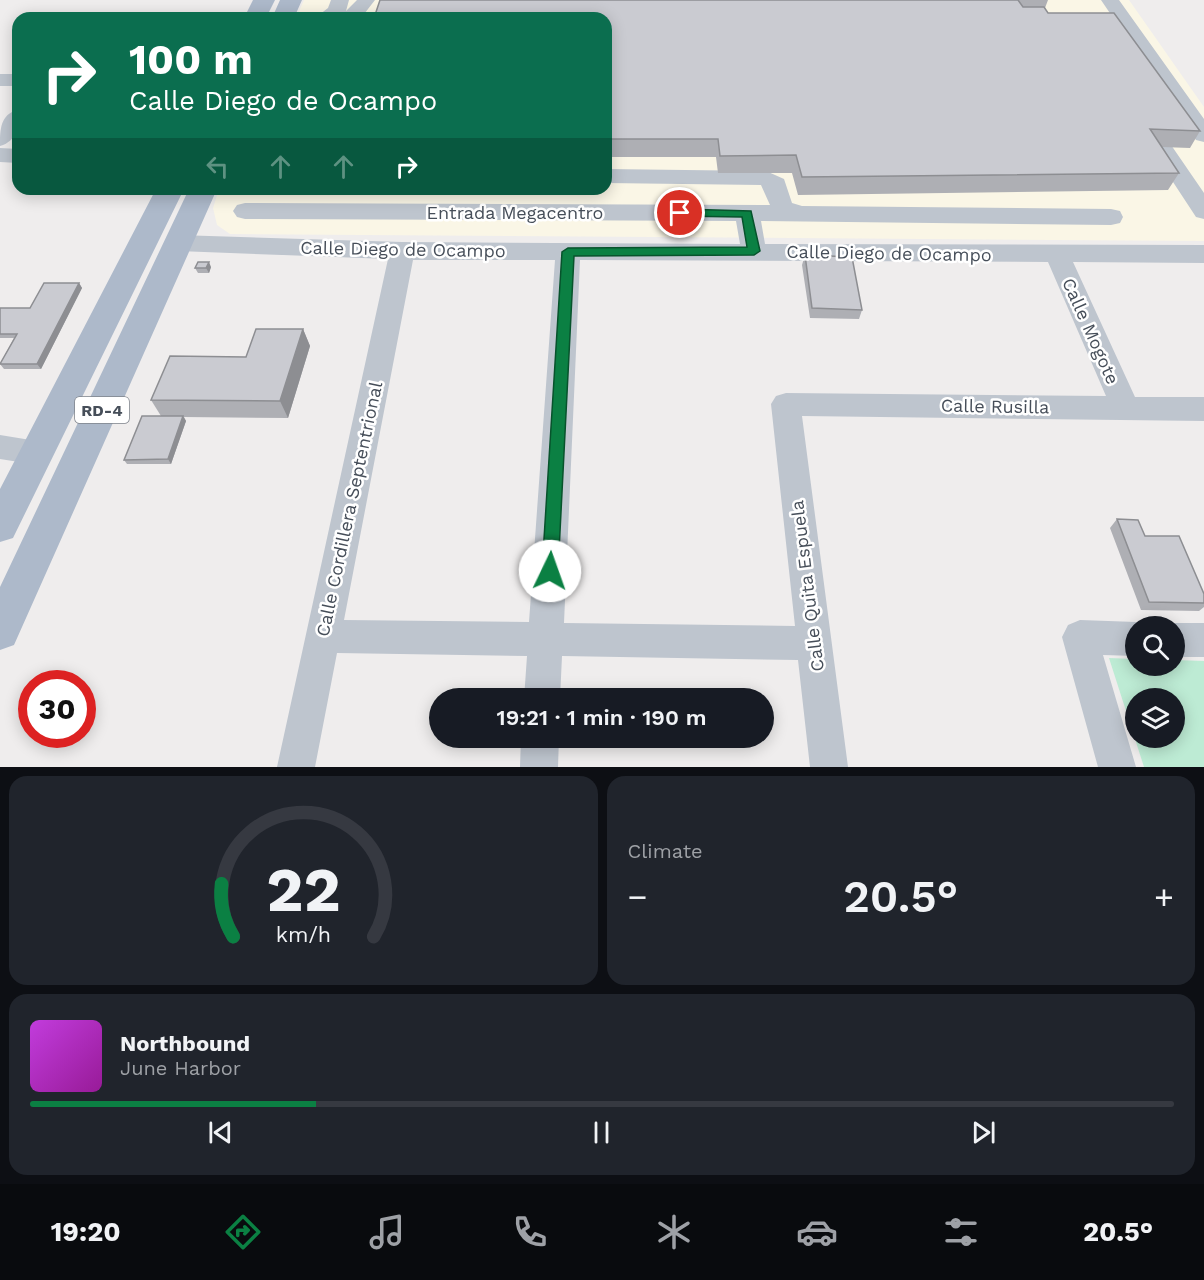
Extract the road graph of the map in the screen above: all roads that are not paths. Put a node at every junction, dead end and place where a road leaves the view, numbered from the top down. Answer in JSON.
{"nodes":[{"id":1,"x":1110,"y":0,"type":"edge"},
{"id":2,"x":11,"y":120,"type":"edge"},
{"id":3,"x":1204,"y":135,"type":"edge"},
{"id":4,"x":0,"y":139,"type":"edge"},
{"id":5,"x":612,"y":176,"type":"edge"},
{"id":6,"x":1204,"y":184,"type":"edge"},
{"id":7,"x":167,"y":195,"type":"edge"},
{"id":8,"x":200,"y":195,"type":"edge"},
{"id":9,"x":573,"y":195,"type":"edge"},
{"id":10,"x":245,"y":210,"type":"dead end"},
{"id":11,"x":1204,"y":211,"type":"edge"},
{"id":12,"x":546,"y":212,"type":"junction"},
{"id":13,"x":747,"y":213,"type":"junction"},
{"id":14,"x":803,"y":214,"type":"junction"},
{"id":15,"x":1111,"y":217,"type":"dead end"},
{"id":16,"x":178,"y":243,"type":"junction"},
{"id":17,"x":402,"y":251,"type":"junction"},
{"id":18,"x":754,"y":251,"type":"junction"},
{"id":19,"x":568,"y":252,"type":"junction"},
{"id":20,"x":1057,"y":254,"type":"junction"},
{"id":21,"x":1204,"y":254,"type":"edge"},
{"id":22,"x":786,"y":404,"type":"joint"},
{"id":23,"x":1126,"y":408,"type":"junction"},
{"id":24,"x":1204,"y":409,"type":"edge"},
{"id":25,"x":0,"y":447,"type":"edge"},
{"id":26,"x":38,"y":452,"type":"junction"},
{"id":27,"x":0,"y":526,"type":"edge"},
{"id":28,"x":0,"y":631,"type":"edge"},
{"id":29,"x":323,"y":636,"type":"junction"},
{"id":30,"x":546,"y":639,"type":"junction"},
{"id":31,"x":1125,"y":639,"type":"edge"},
{"id":32,"x":1185,"y":640,"type":"edge"},
{"id":33,"x":1204,"y":640,"type":"edge"},
{"id":34,"x":813,"y":644,"type":"junction"},
{"id":35,"x":543,"y":688,"type":"edge"},
{"id":36,"x":540,"y":748,"type":"edge"},
{"id":37,"x":296,"y":767,"type":"edge"},
{"id":38,"x":539,"y":767,"type":"edge"},
{"id":39,"x":829,"y":767,"type":"edge"},
{"id":40,"x":1117,"y":767,"type":"edge"}],
"edges":[{"from":1,"to":3,"type":"street"},
{"from":2,"to":4,"type":"street"},
{"from":5,"to":14,"type":"street"},
{"from":6,"to":11,"type":"street"},
{"from":7,"to":26,"type":"main road","number":"RD-4"},
{"from":8,"to":16,"type":"main road","number":"RD-4"},
{"from":9,"to":12,"type":"street"},
{"from":10,"to":12,"type":"street","name":"Entrada Megacentro"},
{"from":12,"to":13,"type":"street","name":"Entrada Megacentro"},
{"from":13,"to":14,"type":"street","name":"Entrada Megacentro"},
{"from":13,"to":18,"type":"street"},
{"from":14,"to":15,"type":"street","name":"Entrada Megacentro"},
{"from":16,"to":17,"type":"street","name":"Calle Diego de Ocampo"},
{"from":16,"to":28,"type":"main road","number":"RD-4"},
{"from":17,"to":19,"type":"street","name":"Calle Diego de Ocampo"},
{"from":17,"to":29,"type":"street","name":"Calle Cordillera Septentrional"},
{"from":18,"to":19,"type":"street","name":"Calle Diego de Ocampo"},
{"from":18,"to":20,"type":"street","name":"Calle Diego de Ocampo"},
{"from":19,"to":30,"type":"street"},
{"from":20,"to":21,"type":"street","name":"Calle Diego de Ocampo"},
{"from":20,"to":23,"type":"street","name":"Calle Mogote"},
{"from":22,"to":23,"type":"street","name":"Calle Rusilla"},
{"from":22,"to":34,"type":"street","name":"Calle Quita Espuela"},
{"from":23,"to":24,"type":"street","name":"Calle Rusilla"},
{"from":25,"to":26,"type":"street"},
{"from":26,"to":27,"type":"main road","number":"RD-4"},
{"from":29,"to":30,"type":"street"},
{"from":29,"to":37,"type":"street","name":"Calle Cordillera Septentrional"},
{"from":30,"to":34,"type":"street"},
{"from":30,"to":35,"type":"street"},
{"from":31,"to":40,"type":"street"},
{"from":32,"to":33,"type":"street"},
{"from":34,"to":39,"type":"street","name":"Calle Quita Espuela"},
{"from":36,"to":38,"type":"street"}]}
